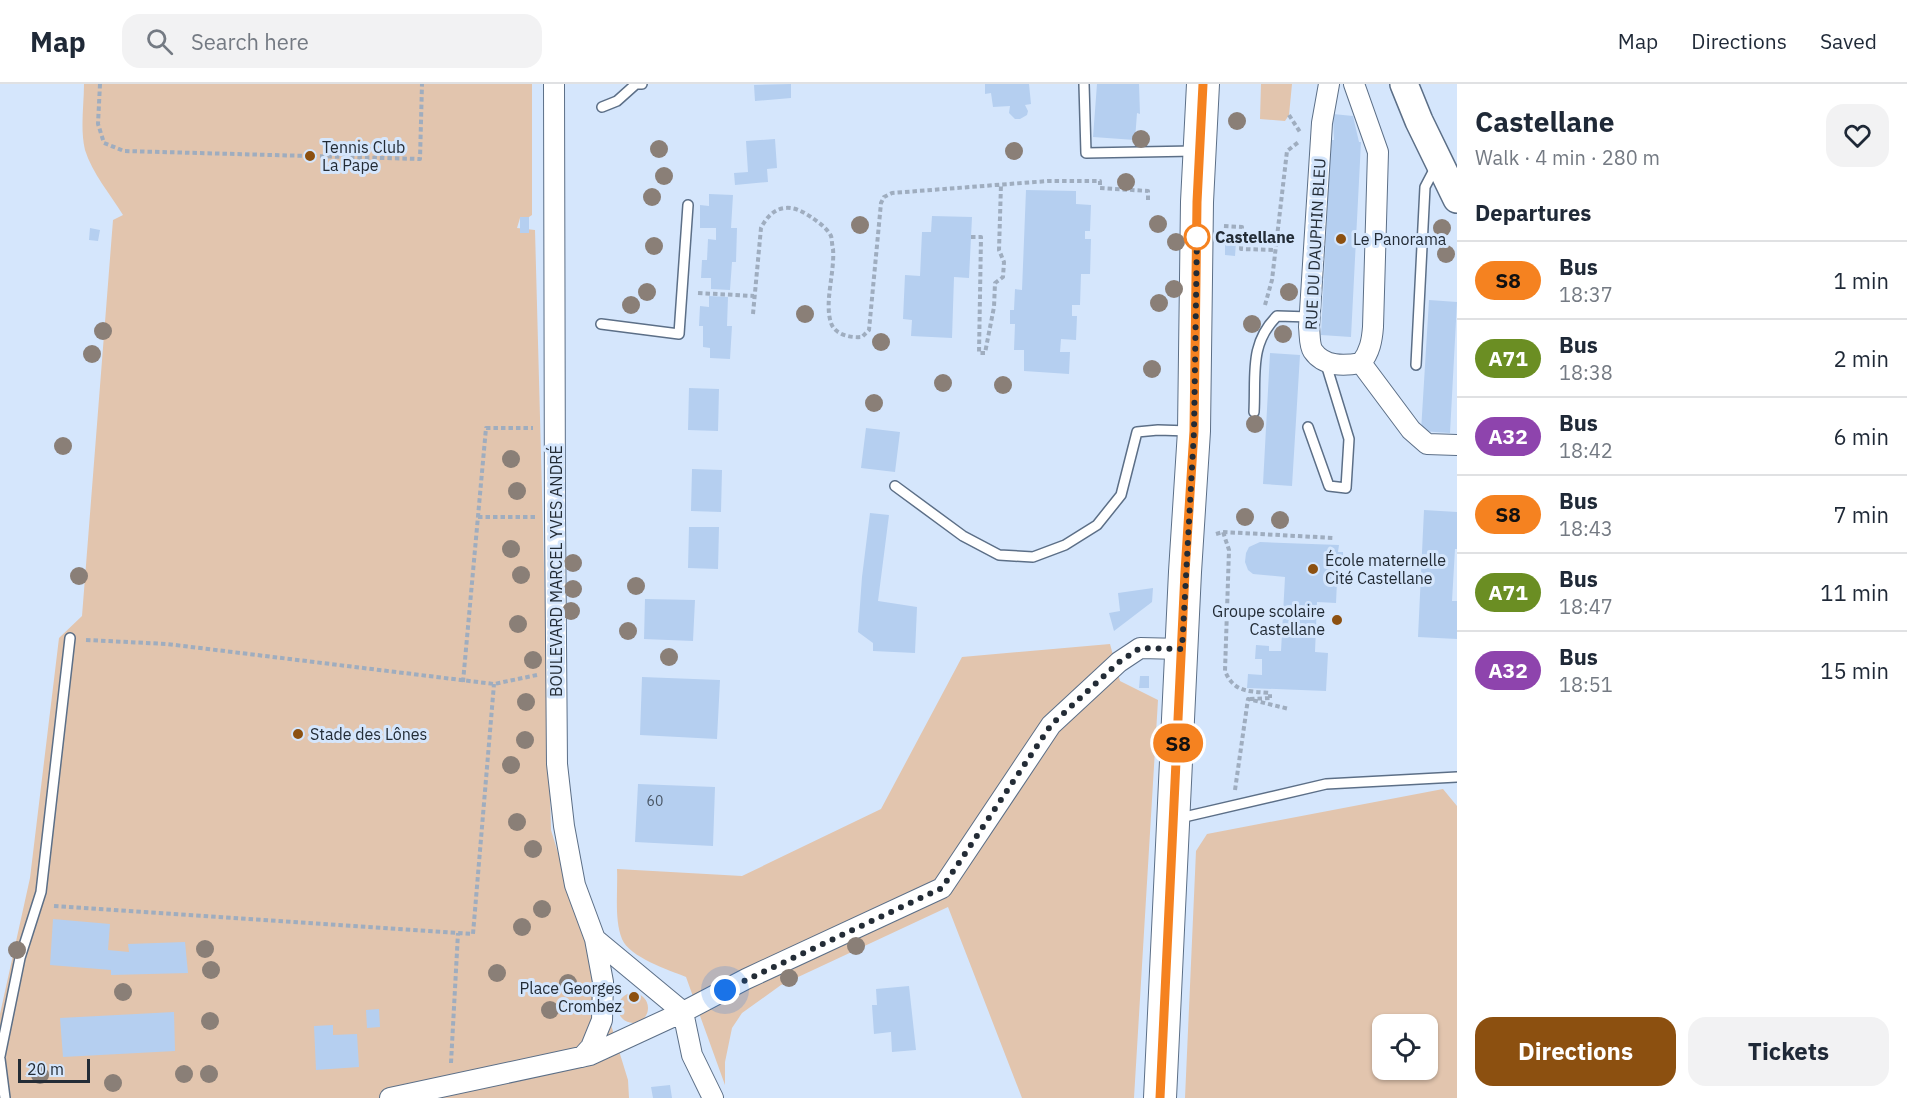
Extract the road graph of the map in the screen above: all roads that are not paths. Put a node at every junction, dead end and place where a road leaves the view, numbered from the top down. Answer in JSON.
{"nodes":[{"id":1,"x":554,"y":84,"type":"edge"},
{"id":2,"x":642,"y":84,"type":"edge"},
{"id":3,"x":1084,"y":84,"type":"edge"},
{"id":4,"x":1203,"y":84,"type":"edge"},
{"id":5,"x":1329,"y":84,"type":"edge"},
{"id":6,"x":1354,"y":84,"type":"edge"},
{"id":7,"x":1404,"y":84,"type":"edge"},
{"id":8,"x":602,"y":107,"type":"dead end"},
{"id":9,"x":1200,"y":151,"type":"junction"},
{"id":10,"x":1438,"y":161,"type":"junction"},
{"id":11,"x":1457,"y":199,"type":"edge"},
{"id":12,"x":688,"y":205,"type":"dead end"},
{"id":13,"x":1310,"y":317,"type":"junction"},
{"id":14,"x":601,"y":324,"type":"dead end"},
{"id":15,"x":1324,"y":362,"type":"junction"},
{"id":16,"x":1361,"y":363,"type":"junction"},
{"id":17,"x":1416,"y":365,"type":"dead end"},
{"id":18,"x":1254,"y":412,"type":"dead end"},
{"id":19,"x":1308,"y":427,"type":"dead end"},
{"id":20,"x":1194,"y":431,"type":"junction"},
{"id":21,"x":1457,"y":445,"type":"edge"},
{"id":22,"x":895,"y":486,"type":"dead end"},
{"id":23,"x":70,"y":638,"type":"dead end"},
{"id":24,"x":1182,"y":649,"type":"junction"},
{"id":25,"x":1457,"y":777,"type":"edge"},
{"id":26,"x":1174,"y":819,"type":"junction"},
{"id":27,"x":595,"y":939,"type":"junction"},
{"id":28,"x":682,"y":1011,"type":"junction"},
{"id":29,"x":582,"y":1057,"type":"junction"},
{"id":30,"x":0,"y":1058,"type":"edge"},
{"id":31,"x":432,"y":1094,"type":"edge"},
{"id":32,"x":5,"y":1098,"type":"edge"},
{"id":33,"x":390,"y":1098,"type":"edge"},
{"id":34,"x":713,"y":1098,"type":"edge"},
{"id":35,"x":1160,"y":1098,"type":"edge"}],
"edges":[{"from":1,"to":27,"type":"street","name":"BOULEVARD MARCEL YVES ANDRÉ"},
{"from":2,"to":8,"type":"lane"},
{"from":3,"to":9,"type":"lane"},
{"from":4,"to":9,"type":"main road"},
{"from":5,"to":13,"type":"street","name":"RUE DU DAUPHIN BLEU"},
{"from":6,"to":16,"type":"street"},
{"from":7,"to":10,"type":"street"},
{"from":9,"to":20,"type":"main road"},
{"from":10,"to":11,"type":"street"},
{"from":10,"to":17,"type":"lane"},
{"from":12,"to":14,"type":"lane"},
{"from":13,"to":15,"type":"street","name":"RUE DU DAUPHIN BLEU"},
{"from":13,"to":18,"type":"lane"},
{"from":15,"to":16,"type":"street"},
{"from":15,"to":19,"type":"lane"},
{"from":16,"to":21,"type":"street"},
{"from":20,"to":22,"type":"lane"},
{"from":20,"to":24,"type":"main road"},
{"from":23,"to":30,"type":"lane"},
{"from":24,"to":26,"type":"main road"},
{"from":24,"to":28,"type":"street"},
{"from":25,"to":26,"type":"lane"},
{"from":26,"to":35,"type":"main road"},
{"from":27,"to":28,"type":"street"},
{"from":27,"to":29,"type":"street","name":"BOULEVARD MARCEL YVES ANDRÉ"},
{"from":28,"to":29,"type":"street"},
{"from":28,"to":34,"type":"street"},
{"from":29,"to":31,"type":"street"},
{"from":30,"to":32,"type":"lane"},
{"from":31,"to":33,"type":"street"}]}
